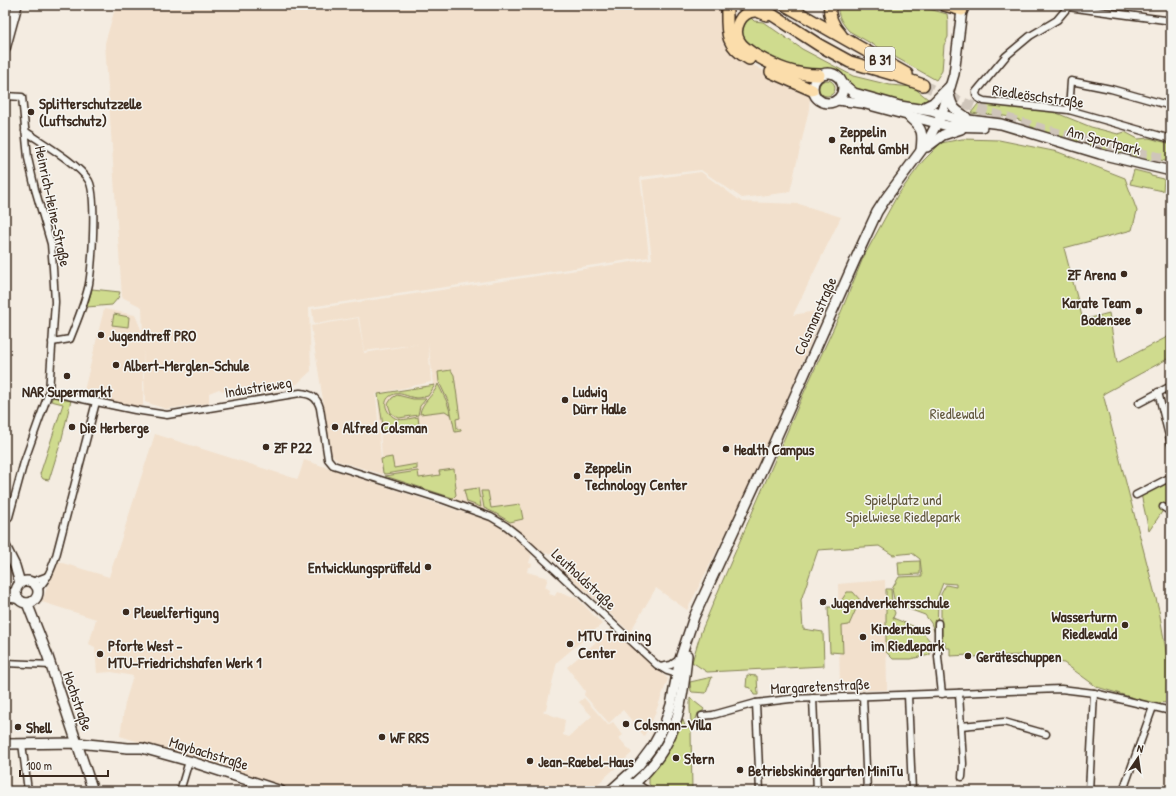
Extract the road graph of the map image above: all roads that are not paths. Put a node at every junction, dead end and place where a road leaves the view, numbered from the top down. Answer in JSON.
{"nodes":[{"id":1,"x":17,"y":5,"type":"edge"},
{"id":2,"x":757,"y":5,"type":"edge"},
{"id":3,"x":786,"y":5,"type":"edge"},
{"id":4,"x":830,"y":5,"type":"edge"},
{"id":5,"x":944,"y":5,"type":"edge"},
{"id":6,"x":962,"y":7,"type":"edge"},
{"id":7,"x":1077,"y":7,"type":"edge"},
{"id":8,"x":727,"y":10,"type":"edge"},
{"id":9,"x":1171,"y":19,"type":"edge"},
{"id":10,"x":789,"y":26,"type":"junction"},
{"id":11,"x":848,"y":41,"type":"junction"},
{"id":12,"x":5,"y":49,"type":"edge"},
{"id":13,"x":819,"y":75,"type":"junction"},
{"id":14,"x":842,"y":83,"type":"junction"},
{"id":15,"x":950,"y":89,"type":"junction"},
{"id":16,"x":812,"y":90,"type":"junction"},
{"id":17,"x":5,"y":96,"type":"edge"},
{"id":18,"x":837,"y":100,"type":"junction"},
{"id":19,"x":1171,"y":106,"type":"edge"},
{"id":20,"x":916,"y":110,"type":"junction"},
{"id":21,"x":1069,"y":110,"type":"junction"},
{"id":22,"x":942,"y":114,"type":"junction"},
{"id":23,"x":907,"y":115,"type":"junction"},
{"id":24,"x":938,"y":123,"type":"junction"},
{"id":25,"x":969,"y":124,"type":"junction"},
{"id":26,"x":25,"y":131,"type":"junction"},
{"id":27,"x":1171,"y":139,"type":"edge"},
{"id":28,"x":920,"y":151,"type":"junction"},
{"id":29,"x":1171,"y":171,"type":"edge"},
{"id":30,"x":52,"y":342,"type":"junction"},
{"id":31,"x":1171,"y":386,"type":"edge"},
{"id":32,"x":49,"y":392,"type":"junction"},
{"id":33,"x":1158,"y":392,"type":"junction"},
{"id":34,"x":96,"y":402,"type":"junction"},
{"id":35,"x":1139,"y":403,"type":"dead end"},
{"id":36,"x":1170,"y":433,"type":"edge"},
{"id":37,"x":1171,"y":444,"type":"edge"},
{"id":38,"x":1171,"y":477,"type":"edge"},
{"id":39,"x":1136,"y":495,"type":"dead end"},
{"id":40,"x":462,"y":506,"type":"joint"},
{"id":41,"x":1163,"y":507,"type":"dead end"},
{"id":42,"x":1171,"y":512,"type":"edge"},
{"id":43,"x":5,"y":520,"type":"edge"},
{"id":44,"x":5,"y":546,"type":"edge"},
{"id":45,"x":27,"y":585,"type":"junction"},
{"id":46,"x":5,"y":594,"type":"edge"},
{"id":47,"x":5,"y":598,"type":"edge"},
{"id":48,"x":27,"y":601,"type":"junction"},
{"id":49,"x":938,"y":623,"type":"dead end"},
{"id":50,"x":688,"y":635,"type":"junction"},
{"id":51,"x":680,"y":659,"type":"junction"},
{"id":52,"x":5,"y":663,"type":"edge"},
{"id":53,"x":51,"y":665,"type":"junction"},
{"id":54,"x":660,"y":667,"type":"junction"},
{"id":55,"x":681,"y":675,"type":"junction"},
{"id":56,"x":959,"y":693,"type":"junction"},
{"id":57,"x":1094,"y":693,"type":"junction"},
{"id":58,"x":942,"y":694,"type":"junction"},
{"id":59,"x":908,"y":695,"type":"junction"},
{"id":60,"x":863,"y":696,"type":"junction"},
{"id":61,"x":813,"y":698,"type":"junction"},
{"id":62,"x":756,"y":703,"type":"junction"},
{"id":63,"x":1153,"y":707,"type":"junction"},
{"id":64,"x":1171,"y":711,"type":"edge"},
{"id":65,"x":702,"y":716,"type":"dead end"},
{"id":66,"x":962,"y":726,"type":"junction"},
{"id":67,"x":1046,"y":734,"type":"dead end"},
{"id":68,"x":22,"y":743,"type":"junction"},
{"id":69,"x":77,"y":743,"type":"junction"},
{"id":70,"x":5,"y":744,"type":"edge"},
{"id":71,"x":188,"y":764,"type":"junction"},
{"id":72,"x":648,"y":770,"type":"junction"},
{"id":73,"x":962,"y":777,"type":"dead end"},
{"id":74,"x":235,"y":779,"type":"junction"},
{"id":75,"x":628,"y":787,"type":"edge"},
{"id":76,"x":28,"y":791,"type":"edge"},
{"id":77,"x":94,"y":791,"type":"edge"},
{"id":78,"x":180,"y":791,"type":"edge"},
{"id":79,"x":263,"y":791,"type":"edge"},
{"id":80,"x":281,"y":791,"type":"edge"},
{"id":81,"x":610,"y":791,"type":"edge"},
{"id":82,"x":645,"y":791,"type":"edge"},
{"id":83,"x":649,"y":791,"type":"edge"},
{"id":84,"x":760,"y":791,"type":"edge"},
{"id":85,"x":817,"y":791,"type":"edge"},
{"id":86,"x":867,"y":791,"type":"edge"},
{"id":87,"x":912,"y":791,"type":"edge"},
{"id":88,"x":1089,"y":791,"type":"edge"},
{"id":89,"x":1124,"y":791,"type":"edge"}],
"edges":[{"from":1,"to":12,"type":"main road"},
{"from":2,"to":10,"type":"highway","number":"B 31"},
{"from":3,"to":11,"type":"highway","number":"B 31"},
{"from":4,"to":11,"type":"highway"},
{"from":5,"to":6,"type":"highway"},
{"from":6,"to":15,"type":"main road","name":"Colsmanstraße"},
{"from":7,"to":9,"type":"street"},
{"from":7,"to":21,"type":"street","name":"Riedleöschstraße"},
{"from":8,"to":16,"type":"highway"},
{"from":10,"to":11,"type":"highway","number":"B 31"},
{"from":10,"to":13,"type":"highway"},
{"from":13,"to":14,"type":"main road"},
{"from":13,"to":16,"type":"main road"},
{"from":14,"to":18,"type":"main road"},
{"from":14,"to":20,"type":"main road","name":"Am Sportpark"},
{"from":15,"to":20,"type":"main road"},
{"from":15,"to":22,"type":"main road","name":"Colsmanstraße"},
{"from":15,"to":25,"type":"main road"},
{"from":16,"to":18,"type":"main road"},
{"from":17,"to":26,"type":"street","name":"Heinrich-Heine-Straße"},
{"from":18,"to":23,"type":"main road","name":"Am Sportpark"},
{"from":19,"to":21,"type":"street"},
{"from":20,"to":22,"type":"main road","name":"Am Sportpark"},
{"from":21,"to":27,"type":"street","name":"Riedleöschstraße"},
{"from":22,"to":24,"type":"main road","name":"Colsmanstraße"},
{"from":22,"to":25,"type":"main road","name":"Am Sportpark"},
{"from":23,"to":24,"type":"main road","name":"Am Sportpark"},
{"from":23,"to":28,"type":"main road"},
{"from":24,"to":25,"type":"main road","name":"Am Sportpark"},
{"from":24,"to":28,"type":"main road","name":"Colsmanstraße"},
{"from":25,"to":28,"type":"main road"},
{"from":25,"to":29,"type":"main road","name":"Am Sportpark"},
{"from":26,"to":30,"type":"street","name":"Heinrich-Heine-Straße"},
{"from":26,"to":30,"type":"street"},
{"from":28,"to":50,"type":"main road","name":"Colsmanstraße"},
{"from":30,"to":32,"type":"street","name":"Heinrich-Heine-Straße"},
{"from":31,"to":33,"type":"street"},
{"from":32,"to":34,"type":"street","name":"Industrieweg"},
{"from":32,"to":43,"type":"street","name":"Heinrich-Heine-Straße"},
{"from":33,"to":35,"type":"street"},
{"from":33,"to":36,"type":"street"},
{"from":34,"to":40,"type":"street","name":"Industrieweg"},
{"from":34,"to":45,"type":"street"},
{"from":36,"to":37,"type":"street"},
{"from":38,"to":39,"type":"street"},
{"from":40,"to":54,"type":"street","name":"Leutholdstraße"},
{"from":41,"to":42,"type":"street"},
{"from":44,"to":45,"type":"main road"},
{"from":45,"to":46,"type":"street"},
{"from":45,"to":48,"type":"main road"},
{"from":45,"to":48,"type":"main road","name":"Hochstraße"},
{"from":47,"to":48,"type":"street"},
{"from":48,"to":53,"type":"main road","name":"Hochstraße"},
{"from":49,"to":58,"type":"street"},
{"from":50,"to":51,"type":"main road","name":"Colsmanstraße"},
{"from":50,"to":55,"type":"main road","name":"Colsmanstraße"},
{"from":51,"to":54,"type":"street"},
{"from":51,"to":55,"type":"main road","name":"Colsmanstraße"},
{"from":52,"to":53,"type":"street"},
{"from":53,"to":69,"type":"main road","name":"Hochstraße"},
{"from":54,"to":55,"type":"street","name":"Leutholdstraße"},
{"from":55,"to":72,"type":"main road","name":"Colsmanstraße"},
{"from":55,"to":75,"type":"main road","name":"Colsmanstraße"},
{"from":56,"to":57,"type":"street","name":"Margaretenstraße"},
{"from":56,"to":58,"type":"street","name":"Margaretenstraße"},
{"from":56,"to":66,"type":"street"},
{"from":57,"to":63,"type":"street","name":"Margaretenstraße"},
{"from":57,"to":88,"type":"street"},
{"from":58,"to":59,"type":"street","name":"Margaretenstraße"},
{"from":59,"to":60,"type":"street","name":"Margaretenstraße"},
{"from":59,"to":87,"type":"street"},
{"from":60,"to":61,"type":"street","name":"Margaretenstraße"},
{"from":60,"to":86,"type":"street"},
{"from":61,"to":62,"type":"street","name":"Margaretenstraße"},
{"from":61,"to":85,"type":"street"},
{"from":62,"to":65,"type":"street","name":"Margaretenstraße"},
{"from":62,"to":84,"type":"street"},
{"from":63,"to":64,"type":"street","name":"Margaretenstraße"},
{"from":63,"to":89,"type":"street"},
{"from":66,"to":67,"type":"street"},
{"from":66,"to":73,"type":"street"},
{"from":68,"to":69,"type":"main road","name":"Maybachstraße"},
{"from":68,"to":70,"type":"main road","name":"Maybachstraße"},
{"from":68,"to":76,"type":"street"},
{"from":69,"to":71,"type":"main road","name":"Maybachstraße"},
{"from":69,"to":77,"type":"main road","name":"Hochstraße"},
{"from":71,"to":74,"type":"main road","name":"Maybachstraße"},
{"from":71,"to":78,"type":"street"},
{"from":72,"to":75,"type":"main road","name":"Colsmanstraße"},
{"from":72,"to":83,"type":"main road"},
{"from":74,"to":79,"type":"main road","name":"Maybachstraße"},
{"from":74,"to":80,"type":"main road","name":"Maybachstraße"},
{"from":75,"to":81,"type":"main road","name":"Colsmanstraße"},
{"from":75,"to":82,"type":"main road"}]}
